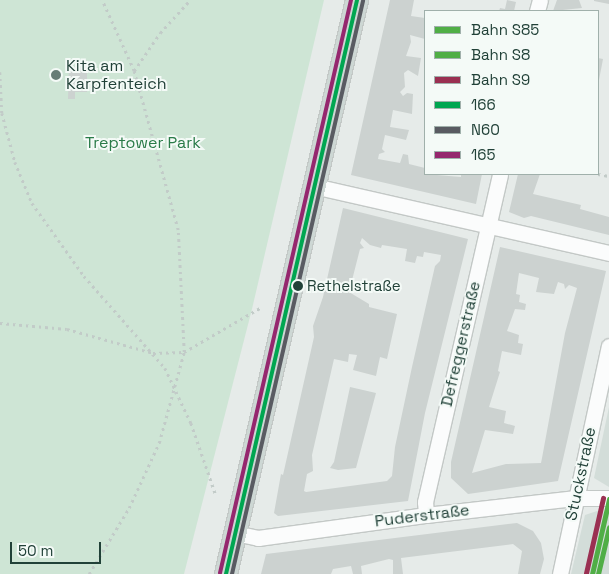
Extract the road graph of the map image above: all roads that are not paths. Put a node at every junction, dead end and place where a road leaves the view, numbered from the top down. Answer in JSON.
{"nodes":[{"id":1,"x":357,"y":0,"type":"edge"},
{"id":2,"x":500,"y":175,"type":"edge"},
{"id":3,"x":314,"y":186,"type":"junction"},
{"id":4,"x":488,"y":225,"type":"junction"},
{"id":5,"x":609,"y":253,"type":"edge"},
{"id":6,"x":609,"y":346,"type":"edge"},
{"id":7,"x":576,"y":498,"type":"junction"},
{"id":8,"x":609,"y":498,"type":"edge"},
{"id":9,"x":426,"y":514,"type":"junction"},
{"id":10,"x":236,"y":533,"type":"junction"},
{"id":11,"x":226,"y":574,"type":"edge"},
{"id":12,"x":560,"y":574,"type":"edge"}],
"edges":[{"from":1,"to":3,"type":"main road"},
{"from":2,"to":4,"type":"street","name":"Defreggerstraße"},
{"from":3,"to":4,"type":"street"},
{"from":3,"to":10,"type":"main road"},
{"from":4,"to":5,"type":"street"},
{"from":4,"to":9,"type":"street","name":"Defreggerstraße"},
{"from":6,"to":7,"type":"street","name":"Stuckstraße"},
{"from":7,"to":8,"type":"street","name":"Puderstraße"},
{"from":7,"to":9,"type":"street","name":"Puderstraße"},
{"from":7,"to":12,"type":"street","name":"Stuckstraße"},
{"from":9,"to":10,"type":"street","name":"Puderstraße"},
{"from":10,"to":11,"type":"main road"}]}
